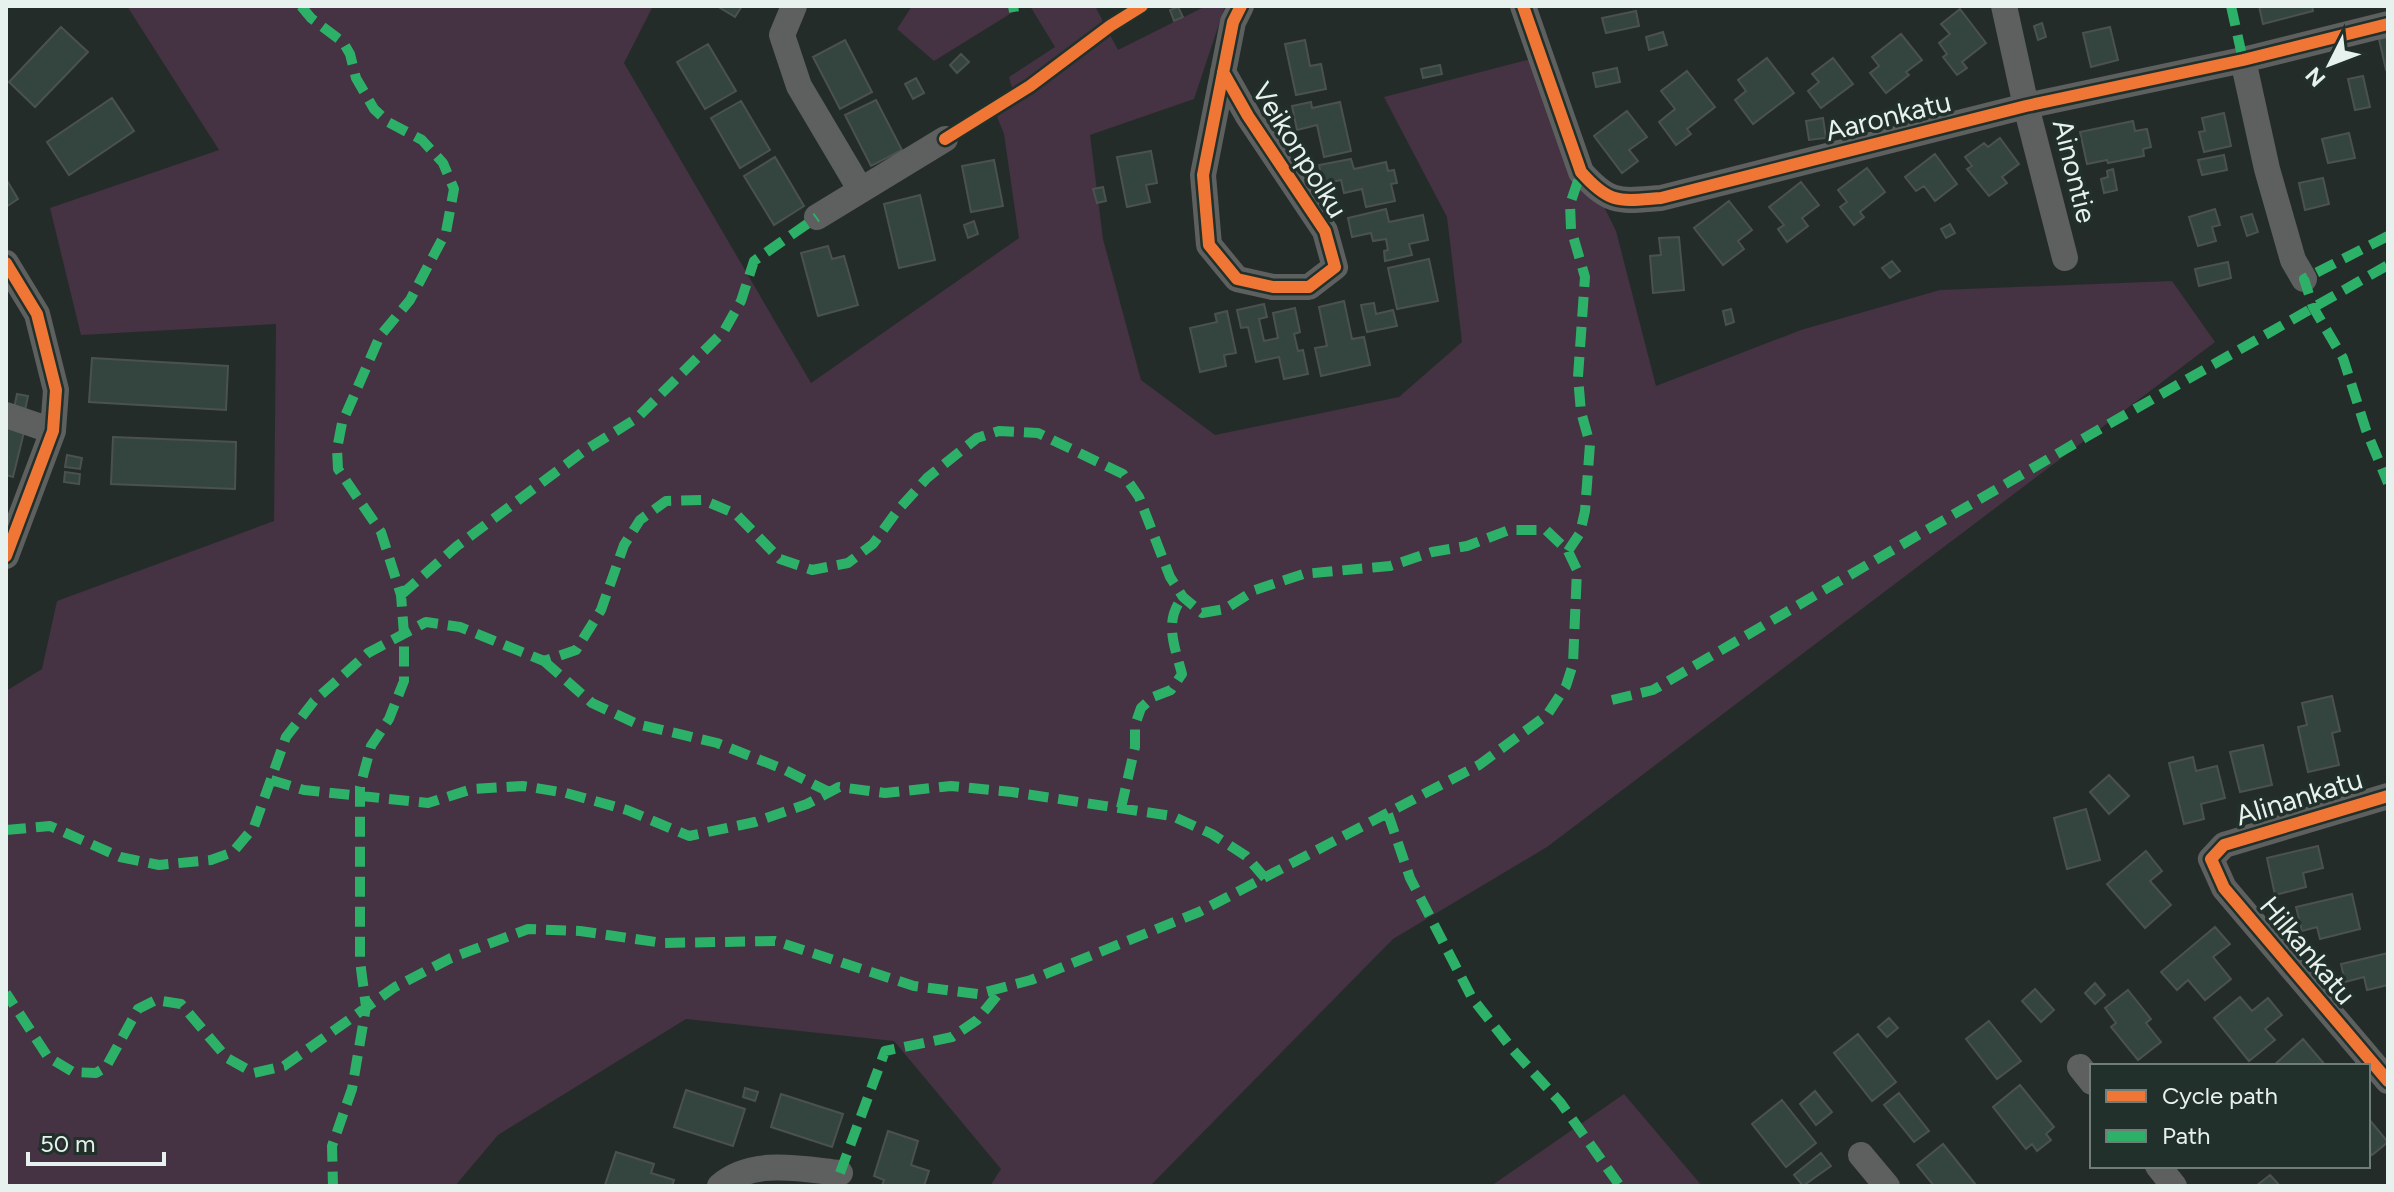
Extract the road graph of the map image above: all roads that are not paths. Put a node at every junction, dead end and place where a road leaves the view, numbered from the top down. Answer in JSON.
{"nodes":[{"id":1,"x":794,"y":6,"type":"edge"},
{"id":2,"x":1241,"y":6,"type":"edge"},
{"id":3,"x":1523,"y":6,"type":"edge"},
{"id":4,"x":2004,"y":6,"type":"edge"},
{"id":5,"x":2388,"y":24,"type":"edge"},
{"id":6,"x":2243,"y":60,"type":"junction"},
{"id":7,"x":1223,"y":72,"type":"junction"},
{"id":8,"x":2026,"y":106,"type":"junction"},
{"id":9,"x":945,"y":139,"type":"dead end"},
{"id":10,"x":860,"y":189,"type":"junction"},
{"id":11,"x":817,"y":217,"type":"dead end"},
{"id":12,"x":2065,"y":258,"type":"dead end"},
{"id":13,"x":6,"y":263,"type":"edge"},
{"id":14,"x":2304,"y":279,"type":"dead end"},
{"id":15,"x":6,"y":415,"type":"edge"},
{"id":16,"x":53,"y":431,"type":"junction"},
{"id":17,"x":6,"y":556,"type":"edge"},
{"id":18,"x":2388,"y":796,"type":"edge"},
{"id":19,"x":2224,"y":845,"type":"joint"},
{"id":20,"x":2388,"y":1081,"type":"edge"},
{"id":21,"x":1861,"y":1155,"type":"dead end"},
{"id":22,"x":2160,"y":1168,"type":"edge"},
{"id":23,"x":840,"y":1173,"type":"dead end"},
{"id":24,"x":720,"y":1186,"type":"edge"},
{"id":25,"x":1887,"y":1186,"type":"edge"},
{"id":26,"x":2174,"y":1186,"type":"edge"}],
"edges":[{"from":1,"to":10,"type":"street"},
{"from":2,"to":7,"type":"street","name":"Veikonpolku"},
{"from":3,"to":8,"type":"street","name":"Aaronkatu"},
{"from":4,"to":8,"type":"street","name":"Ainontie"},
{"from":5,"to":6,"type":"street","name":"Aaronkatu"},
{"from":6,"to":8,"type":"street","name":"Aaronkatu"},
{"from":6,"to":14,"type":"street"},
{"from":7,"to":7,"type":"street","name":"Veikonpolku"},
{"from":8,"to":12,"type":"street","name":"Ainontie"},
{"from":9,"to":10,"type":"street"},
{"from":10,"to":11,"type":"street"},
{"from":13,"to":16,"type":"street"},
{"from":15,"to":16,"type":"street"},
{"from":16,"to":17,"type":"street"},
{"from":18,"to":19,"type":"street","name":"Alinankatu"},
{"from":19,"to":20,"type":"street","name":"Hilkankatu"},
{"from":21,"to":25,"type":"street"},
{"from":22,"to":26,"type":"street"},
{"from":23,"to":24,"type":"street"}]}
